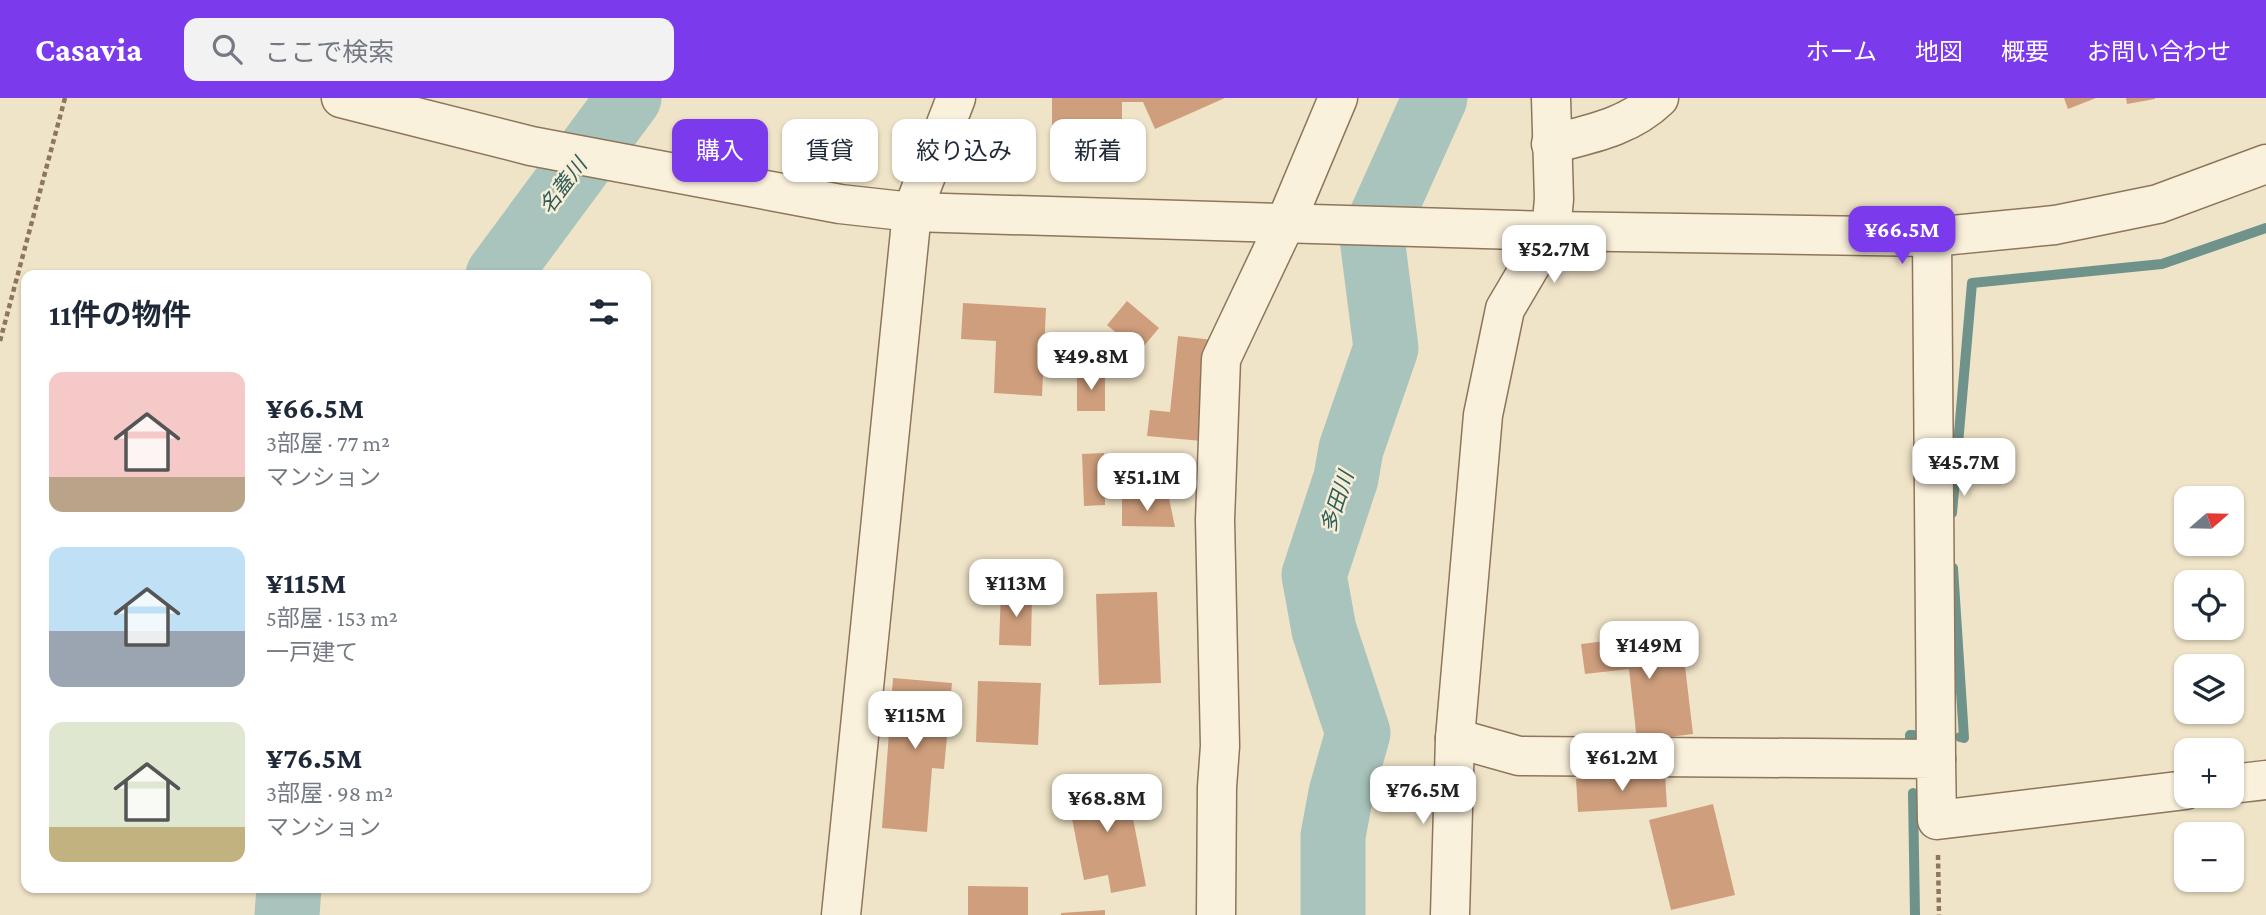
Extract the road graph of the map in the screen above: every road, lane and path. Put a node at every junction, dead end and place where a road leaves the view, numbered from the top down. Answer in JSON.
{"nodes":[{"id":1,"x":65,"y":98,"type":"edge"},
{"id":2,"x":341,"y":98,"type":"edge"},
{"id":3,"x":956,"y":98,"type":"edge"},
{"id":4,"x":1338,"y":98,"type":"edge"},
{"id":5,"x":1551,"y":98,"type":"edge"},
{"id":6,"x":1659,"y":98,"type":"edge"},
{"id":7,"x":1551,"y":144,"type":"junction"},
{"id":8,"x":2266,"y":164,"type":"edge"},
{"id":9,"x":912,"y":212,"type":"junction"},
{"id":10,"x":1297,"y":224,"type":"junction"},
{"id":11,"x":1534,"y":230,"type":"junction"},
{"id":12,"x":1932,"y":237,"type":"junction"},
{"id":13,"x":0,"y":341,"type":"edge"},
{"id":14,"x":1455,"y":738,"type":"junction"},
{"id":15,"x":1936,"y":759,"type":"junction"},
{"id":16,"x":2266,"y":780,"type":"edge"},
{"id":17,"x":2244,"y":783,"type":"edge"},
{"id":18,"x":2174,"y":791,"type":"edge"},
{"id":19,"x":1937,"y":820,"type":"junction"},
{"id":20,"x":841,"y":915,"type":"edge"},
{"id":21,"x":1216,"y":915,"type":"edge"},
{"id":22,"x":1450,"y":915,"type":"edge"},
{"id":23,"x":1939,"y":915,"type":"edge"}],
"edges":[{"from":1,"to":13,"type":"path"},
{"from":2,"to":9,"type":"street"},
{"from":3,"to":9,"type":"street"},
{"from":4,"to":10,"type":"street"},
{"from":5,"to":7,"type":"street"},
{"from":6,"to":7,"type":"street"},
{"from":7,"to":11,"type":"street"},
{"from":8,"to":12,"type":"street"},
{"from":9,"to":10,"type":"street"},
{"from":9,"to":20,"type":"street"},
{"from":10,"to":11,"type":"street"},
{"from":10,"to":21,"type":"street"},
{"from":11,"to":12,"type":"street"},
{"from":11,"to":14,"type":"street"},
{"from":12,"to":15,"type":"street"},
{"from":14,"to":15,"type":"street"},
{"from":14,"to":22,"type":"street"},
{"from":15,"to":19,"type":"street"},
{"from":16,"to":17,"type":"street"},
{"from":18,"to":19,"type":"street"},
{"from":19,"to":23,"type":"path"}]}
